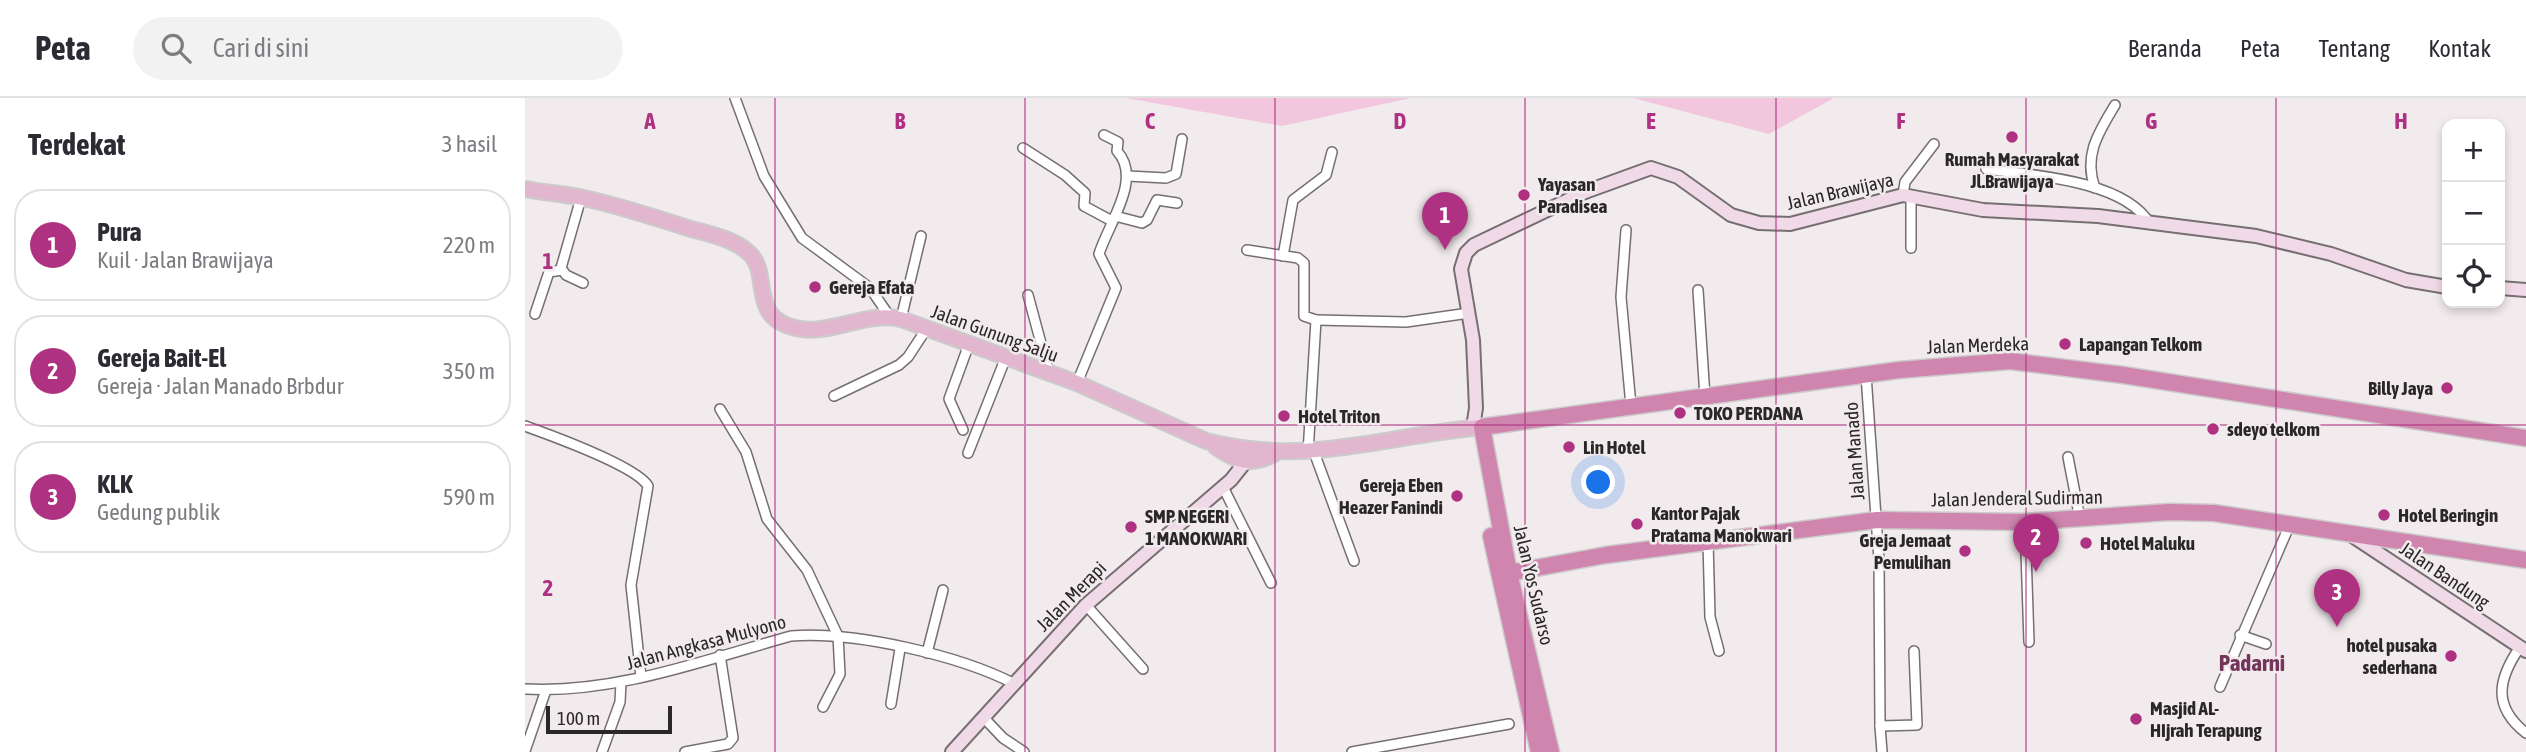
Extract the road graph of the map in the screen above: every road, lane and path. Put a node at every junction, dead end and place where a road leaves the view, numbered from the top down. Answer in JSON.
{"nodes":[{"id":1,"x":735,"y":98,"type":"edge"},
{"id":2,"x":2115,"y":105,"type":"dead end"},
{"id":3,"x":1104,"y":135,"type":"dead end"},
{"id":4,"x":1182,"y":139,"type":"dead end"},
{"id":5,"x":1934,"y":144,"type":"dead end"},
{"id":6,"x":1023,"y":148,"type":"dead end"},
{"id":7,"x":1332,"y":152,"type":"dead end"},
{"id":8,"x":1986,"y":169,"type":"dead end"},
{"id":9,"x":1128,"y":176,"type":"junction"},
{"id":10,"x":2095,"y":188,"type":"junction"},
{"id":11,"x":525,"y":189,"type":"edge"},
{"id":12,"x":1907,"y":196,"type":"junction"},
{"id":13,"x":580,"y":198,"type":"junction"},
{"id":14,"x":1177,"y":203,"type":"dead end"},
{"id":15,"x":1114,"y":219,"type":"junction"},
{"id":16,"x":2150,"y":224,"type":"junction"},
{"id":17,"x":1626,"y":230,"type":"dead end"},
{"id":18,"x":921,"y":236,"type":"dead end"},
{"id":19,"x":1911,"y":248,"type":"dead end"},
{"id":20,"x":1247,"y":250,"type":"dead end"},
{"id":21,"x":1283,"y":256,"type":"junction"},
{"id":22,"x":562,"y":270,"type":"junction"},
{"id":23,"x":583,"y":283,"type":"dead end"},
{"id":24,"x":2442,"y":286,"type":"edge"},
{"id":25,"x":2505,"y":288,"type":"edge"},
{"id":26,"x":1697,"y":290,"type":"dead end"},
{"id":27,"x":2526,"y":290,"type":"edge"},
{"id":28,"x":1028,"y":295,"type":"dead end"},
{"id":29,"x":1469,"y":313,"type":"junction"},
{"id":30,"x":535,"y":314,"type":"dead end"},
{"id":31,"x":896,"y":318,"type":"junction"},
{"id":32,"x":1316,"y":320,"type":"junction"},
{"id":33,"x":927,"y":328,"type":"junction"},
{"id":34,"x":968,"y":344,"type":"junction"},
{"id":35,"x":1006,"y":358,"type":"junction"},
{"id":36,"x":1049,"y":373,"type":"junction"},
{"id":37,"x":1866,"y":375,"type":"junction"},
{"id":38,"x":1077,"y":383,"type":"junction"},
{"id":39,"x":834,"y":396,"type":"dead end"},
{"id":40,"x":1705,"y":397,"type":"junction"},
{"id":41,"x":1631,"y":406,"type":"junction"},
{"id":42,"x":720,"y":409,"type":"dead end"},
{"id":43,"x":525,"y":426,"type":"edge"},
{"id":44,"x":1477,"y":427,"type":"junction"},
{"id":45,"x":963,"y":430,"type":"dead end"},
{"id":46,"x":2526,"y":438,"type":"edge"},
{"id":47,"x":1311,"y":452,"type":"junction"},
{"id":48,"x":968,"y":453,"type":"dead end"},
{"id":49,"x":1245,"y":456,"type":"junction"},
{"id":50,"x":2068,"y":457,"type":"dead end"},
{"id":51,"x":1227,"y":483,"type":"junction"},
{"id":52,"x":2080,"y":519,"type":"junction"},
{"id":53,"x":1877,"y":520,"type":"junction"},
{"id":54,"x":2025,"y":522,"type":"junction"},
{"id":55,"x":2290,"y":524,"type":"junction"},
{"id":56,"x":1708,"y":541,"type":"junction"},
{"id":57,"x":2375,"y":544,"type":"junction"},
{"id":58,"x":2526,"y":560,"type":"edge"},
{"id":59,"x":1354,"y":561,"type":"dead end"},
{"id":60,"x":1509,"y":573,"type":"junction"},
{"id":61,"x":1271,"y":583,"type":"dead end"},
{"id":62,"x":943,"y":590,"type":"dead end"},
{"id":63,"x":1086,"y":605,"type":"junction"},
{"id":64,"x":2240,"y":635,"type":"junction"},
{"id":65,"x":838,"y":636,"type":"junction"},
{"id":66,"x":2029,"y":642,"type":"dead end"},
{"id":67,"x":2266,"y":643,"type":"dead end"},
{"id":68,"x":900,"y":649,"type":"junction"},
{"id":69,"x":2523,"y":649,"type":"edge"},
{"id":70,"x":1719,"y":651,"type":"dead end"},
{"id":71,"x":1914,"y":651,"type":"dead end"},
{"id":72,"x":927,"y":653,"type":"junction"},
{"id":73,"x":720,"y":655,"type":"junction"},
{"id":74,"x":1143,"y":669,"type":"dead end"},
{"id":75,"x":641,"y":677,"type":"junction"},
{"id":76,"x":621,"y":682,"type":"junction"},
{"id":77,"x":1015,"y":684,"type":"junction"},
{"id":78,"x":2220,"y":687,"type":"dead end"},
{"id":79,"x":525,"y":689,"type":"edge"},
{"id":80,"x":546,"y":690,"type":"junction"},
{"id":81,"x":891,"y":704,"type":"dead end"},
{"id":82,"x":823,"y":707,"type":"dead end"},
{"id":83,"x":984,"y":718,"type":"junction"},
{"id":84,"x":1509,"y":724,"type":"dead end"},
{"id":85,"x":1880,"y":726,"type":"junction"},
{"id":86,"x":2526,"y":733,"type":"edge"},
{"id":87,"x":1398,"y":749,"type":"edge"},
{"id":88,"x":525,"y":751,"type":"edge"},
{"id":89,"x":601,"y":752,"type":"edge"},
{"id":90,"x":685,"y":752,"type":"edge"},
{"id":91,"x":952,"y":752,"type":"edge"},
{"id":92,"x":1024,"y":752,"type":"edge"},
{"id":93,"x":1352,"y":752,"type":"edge"},
{"id":94,"x":1539,"y":752,"type":"edge"},
{"id":95,"x":1550,"y":752,"type":"edge"},
{"id":96,"x":1882,"y":752,"type":"edge"}],
"edges":[{"from":1,"to":31,"type":"street"},
{"from":2,"to":10,"type":"street"},
{"from":3,"to":9,"type":"street"},
{"from":4,"to":9,"type":"street"},
{"from":5,"to":12,"type":"street"},
{"from":6,"to":15,"type":"street"},
{"from":7,"to":21,"type":"street"},
{"from":8,"to":10,"type":"street"},
{"from":9,"to":15,"type":"street"},
{"from":10,"to":16,"type":"street"},
{"from":11,"to":13,"type":"main road"},
{"from":12,"to":16,"type":"street","name":"Jalan Brawijaya"},
{"from":12,"to":19,"type":"street"},
{"from":12,"to":29,"type":"street","name":"Jalan Brawijaya"},
{"from":13,"to":22,"type":"street"},
{"from":13,"to":31,"type":"main road"},
{"from":14,"to":15,"type":"street"},
{"from":15,"to":38,"type":"street"},
{"from":16,"to":24,"type":"street","name":"Jalan Brawijaya"},
{"from":17,"to":41,"type":"street"},
{"from":18,"to":31,"type":"street"},
{"from":20,"to":21,"type":"street"},
{"from":21,"to":32,"type":"street"},
{"from":22,"to":23,"type":"street"},
{"from":22,"to":30,"type":"street"},
{"from":25,"to":27,"type":"street"},
{"from":26,"to":40,"type":"street"},
{"from":28,"to":36,"type":"street"},
{"from":29,"to":32,"type":"street"},
{"from":29,"to":44,"type":"street","name":"Jalan Brawijaya"},
{"from":31,"to":33,"type":"main road","name":"Jalan Gunung Salju"},
{"from":32,"to":47,"type":"street"},
{"from":33,"to":34,"type":"main road","name":"Jalan Gunung Salju"},
{"from":33,"to":39,"type":"street"},
{"from":34,"to":35,"type":"main road","name":"Jalan Gunung Salju"},
{"from":34,"to":45,"type":"street"},
{"from":35,"to":36,"type":"main road","name":"Jalan Gunung Salju"},
{"from":35,"to":48,"type":"street"},
{"from":36,"to":38,"type":"main road","name":"Jalan Gunung Salju"},
{"from":37,"to":40,"type":"highway","name":"Jalan Merdeka"},
{"from":37,"to":46,"type":"highway","name":"Jalan Merdeka"},
{"from":37,"to":53,"type":"street","name":"Jalan Manado"},
{"from":38,"to":49,"type":"main road","name":"Jalan Gunung Salju"},
{"from":40,"to":41,"type":"highway","name":"Jalan Merdeka"},
{"from":41,"to":44,"type":"highway","name":"Jalan Merdeka"},
{"from":42,"to":65,"type":"street"},
{"from":43,"to":75,"type":"street"},
{"from":44,"to":47,"type":"main road"},
{"from":44,"to":60,"type":"highway","name":"Jalan Yos Sudarso"},
{"from":44,"to":94,"type":"highway","name":"Jalan Yos Sudarso"},
{"from":47,"to":49,"type":"main road"},
{"from":47,"to":59,"type":"street"},
{"from":49,"to":51,"type":"street","name":"Jalan Merapi"},
{"from":50,"to":52,"type":"street"},
{"from":51,"to":61,"type":"street"},
{"from":51,"to":63,"type":"street","name":"Jalan Merapi"},
{"from":52,"to":54,"type":"highway","name":"Jalan Jenderal Sudirman"},
{"from":52,"to":55,"type":"highway","name":"Jalan Jenderal Sudirman"},
{"from":53,"to":54,"type":"highway","name":"Jalan Jenderal Sudirman"},
{"from":53,"to":56,"type":"highway","name":"Jalan Jenderal Sudirman"},
{"from":53,"to":85,"type":"street","name":"Jalan Manado"},
{"from":54,"to":66,"type":"street"},
{"from":55,"to":57,"type":"highway","name":"Jalan Jenderal Sudirman"},
{"from":55,"to":64,"type":"street"},
{"from":56,"to":60,"type":"highway","name":"Jalan Jenderal Sudirman"},
{"from":56,"to":70,"type":"street"},
{"from":57,"to":58,"type":"highway","name":"Jalan Jenderal Sudirman"},
{"from":57,"to":69,"type":"street","name":"Jalan Bandung"},
{"from":60,"to":95,"type":"highway","name":"Jalan Yos Sudarso"},
{"from":62,"to":72,"type":"street"},
{"from":63,"to":74,"type":"street"},
{"from":63,"to":77,"type":"street","name":"Jalan Merapi"},
{"from":64,"to":67,"type":"street"},
{"from":64,"to":78,"type":"street"},
{"from":65,"to":68,"type":"street","name":"Jalan Angkasa Mulyono"},
{"from":65,"to":73,"type":"street","name":"Jalan Angkasa Mulyono"},
{"from":65,"to":82,"type":"street"},
{"from":68,"to":72,"type":"street","name":"Jalan Angkasa Mulyono"},
{"from":68,"to":81,"type":"street"},
{"from":69,"to":86,"type":"street","name":"Jalan Bandung"},
{"from":71,"to":85,"type":"street"},
{"from":72,"to":77,"type":"street","name":"Jalan Angkasa Mulyono"},
{"from":73,"to":75,"type":"street","name":"Jalan Angkasa Mulyono"},
{"from":73,"to":90,"type":"street"},
{"from":75,"to":76,"type":"street","name":"Jalan Angkasa Mulyono"},
{"from":76,"to":80,"type":"street","name":"Jalan Angkasa Mulyono"},
{"from":76,"to":89,"type":"street"},
{"from":77,"to":83,"type":"street","name":"Jalan Merapi"},
{"from":79,"to":80,"type":"street","name":"Jalan Angkasa Mulyono"},
{"from":80,"to":88,"type":"street"},
{"from":83,"to":91,"type":"street","name":"Jalan Merapi"},
{"from":83,"to":92,"type":"street"},
{"from":84,"to":87,"type":"street"},
{"from":85,"to":96,"type":"street","name":"Jalan Manado"},
{"from":87,"to":93,"type":"street"}]}
